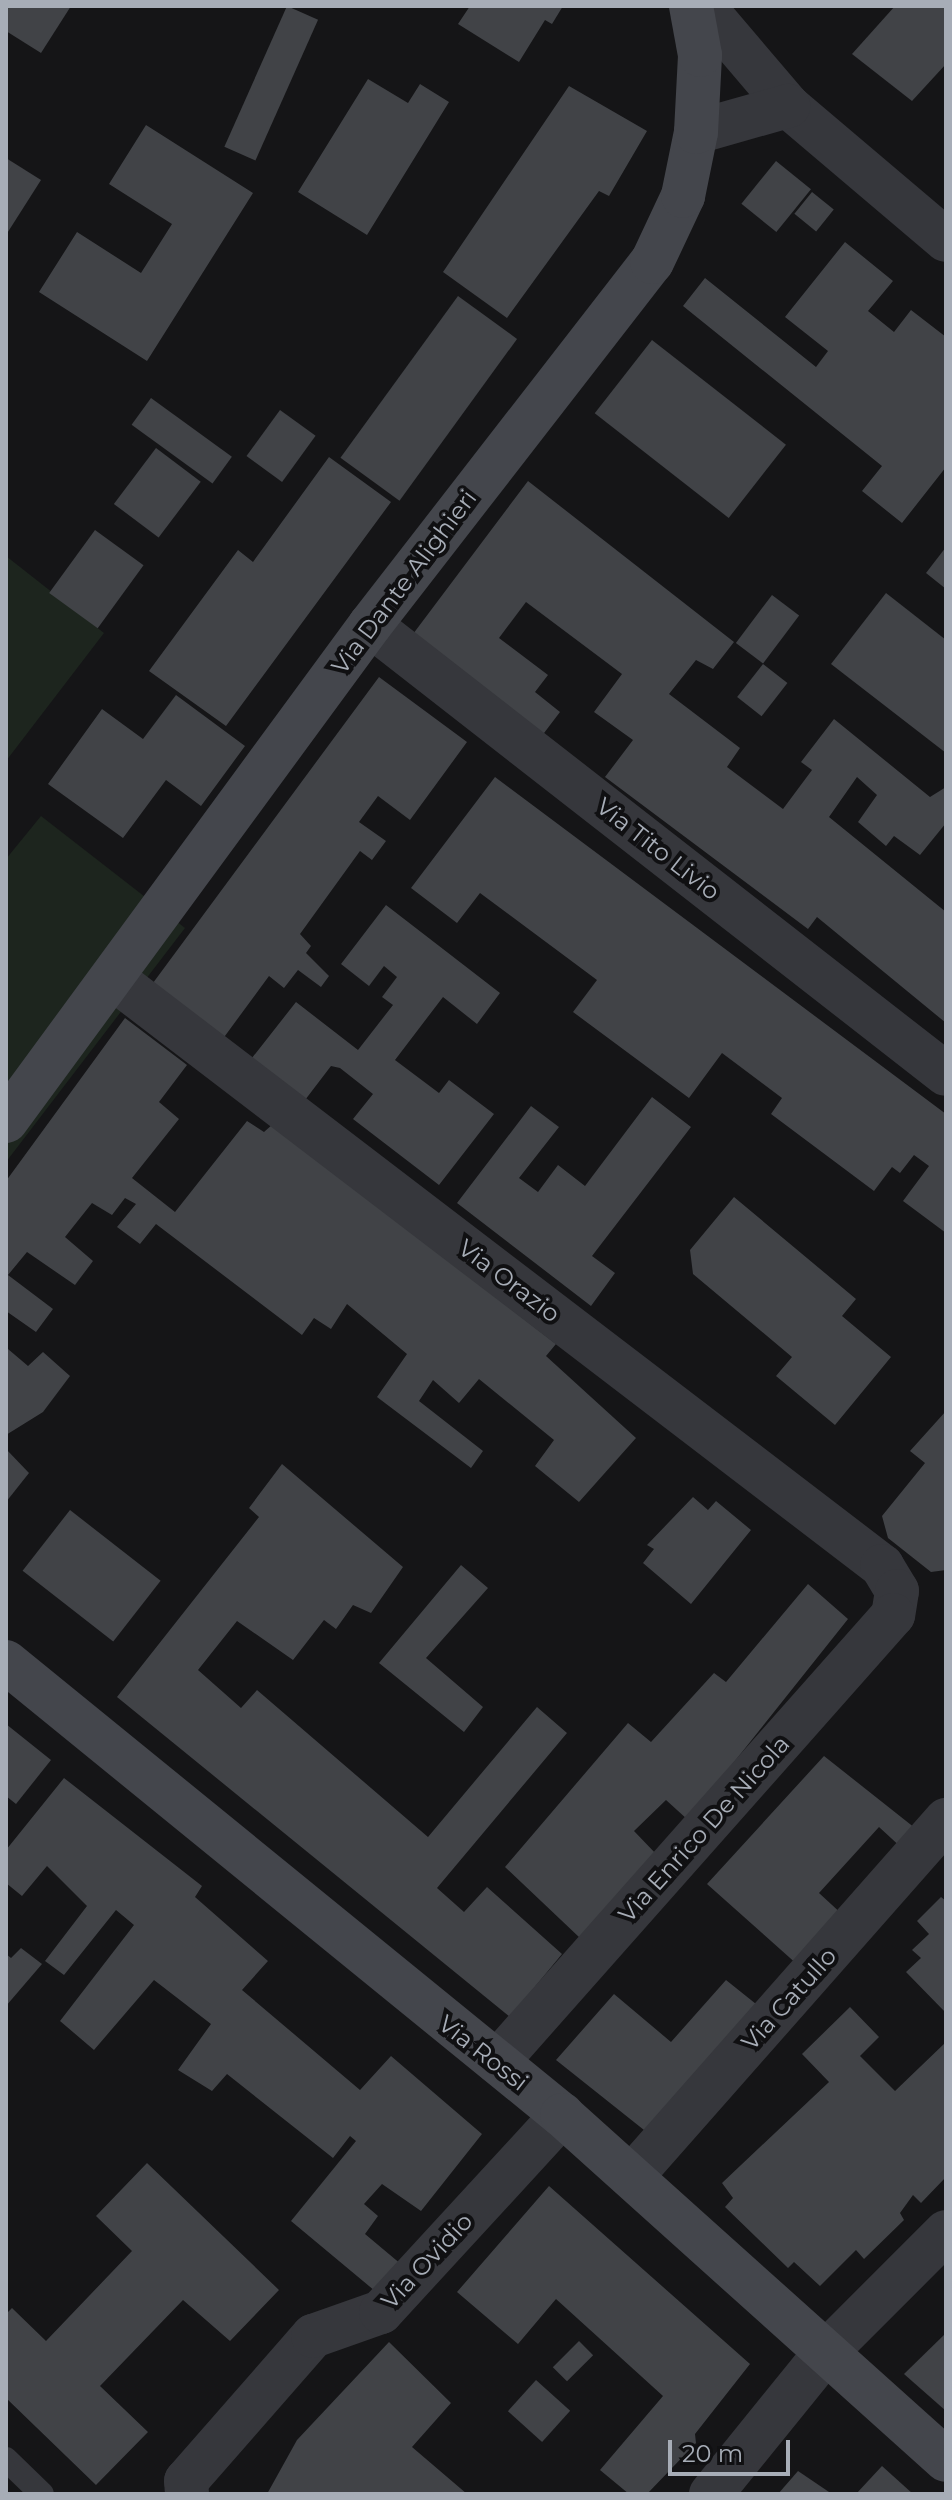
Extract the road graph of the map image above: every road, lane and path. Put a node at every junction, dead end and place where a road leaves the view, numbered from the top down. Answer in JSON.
{"nodes":[{"id":1,"x":691,"y":6,"type":"edge"},
{"id":2,"x":703,"y":6,"type":"edge"},
{"id":3,"x":700,"y":55,"type":"junction"},
{"id":4,"x":749,"y":65,"type":"junction"},
{"id":5,"x":788,"y":106,"type":"junction"},
{"id":6,"x":696,"y":132,"type":"junction"},
{"id":7,"x":946,"y":240,"type":"edge"},
{"id":8,"x":370,"y":625,"type":"junction"},
{"id":9,"x":114,"y":979,"type":"junction"},
{"id":10,"x":946,"y":1074,"type":"edge"},
{"id":11,"x":6,"y":1121,"type":"edge"},
{"id":12,"x":897,"y":1591,"type":"joint"},
{"id":13,"x":6,"y":1662,"type":"edge"},
{"id":14,"x":946,"y":1820,"type":"edge"},
{"id":15,"x":497,"y":2062,"type":"junction"},
{"id":16,"x":562,"y":2115,"type":"junction"},
{"id":17,"x":632,"y":2176,"type":"junction"},
{"id":18,"x":946,"y":2232,"type":"edge"},
{"id":19,"x":825,"y":2353,"type":"junction"},
{"id":20,"x":6,"y":2459,"type":"edge"},
{"id":21,"x":946,"y":2460,"type":"edge"},
{"id":22,"x":184,"y":2492,"type":"edge"},
{"id":23,"x":42,"y":2494,"type":"edge"},
{"id":24,"x":711,"y":2494,"type":"edge"}],
"edges":[{"from":1,"to":3,"type":"street","name":"Via Dante Alighieri"},
{"from":2,"to":4,"type":"street"},
{"from":3,"to":4,"type":"lane"},
{"from":3,"to":6,"type":"street","name":"Via Dante Alighieri"},
{"from":4,"to":5,"type":"street"},
{"from":5,"to":6,"type":"street"},
{"from":5,"to":7,"type":"street"},
{"from":6,"to":8,"type":"street","name":"Via Dante Alighieri"},
{"from":8,"to":9,"type":"street","name":"Via Dante Alighieri"},
{"from":8,"to":10,"type":"street","name":"Via Tito Livio"},
{"from":9,"to":11,"type":"street","name":"Via Dante Alighieri"},
{"from":9,"to":12,"type":"street","name":"Via Orazio"},
{"from":12,"to":15,"type":"street","name":"Via Enrico De Nicola"},
{"from":13,"to":15,"type":"street","name":"Via Rossi"},
{"from":14,"to":17,"type":"street","name":"Via Catullo"},
{"from":15,"to":16,"type":"street","name":"Via Rossi"},
{"from":16,"to":17,"type":"street","name":"Via Rossi"},
{"from":16,"to":22,"type":"street","name":"Via Ovidio"},
{"from":17,"to":19,"type":"street","name":"Via Rossi"},
{"from":18,"to":19,"type":"street"},
{"from":19,"to":21,"type":"street","name":"Via Rossi"},
{"from":19,"to":24,"type":"street"},
{"from":20,"to":23,"type":"lane"}]}
